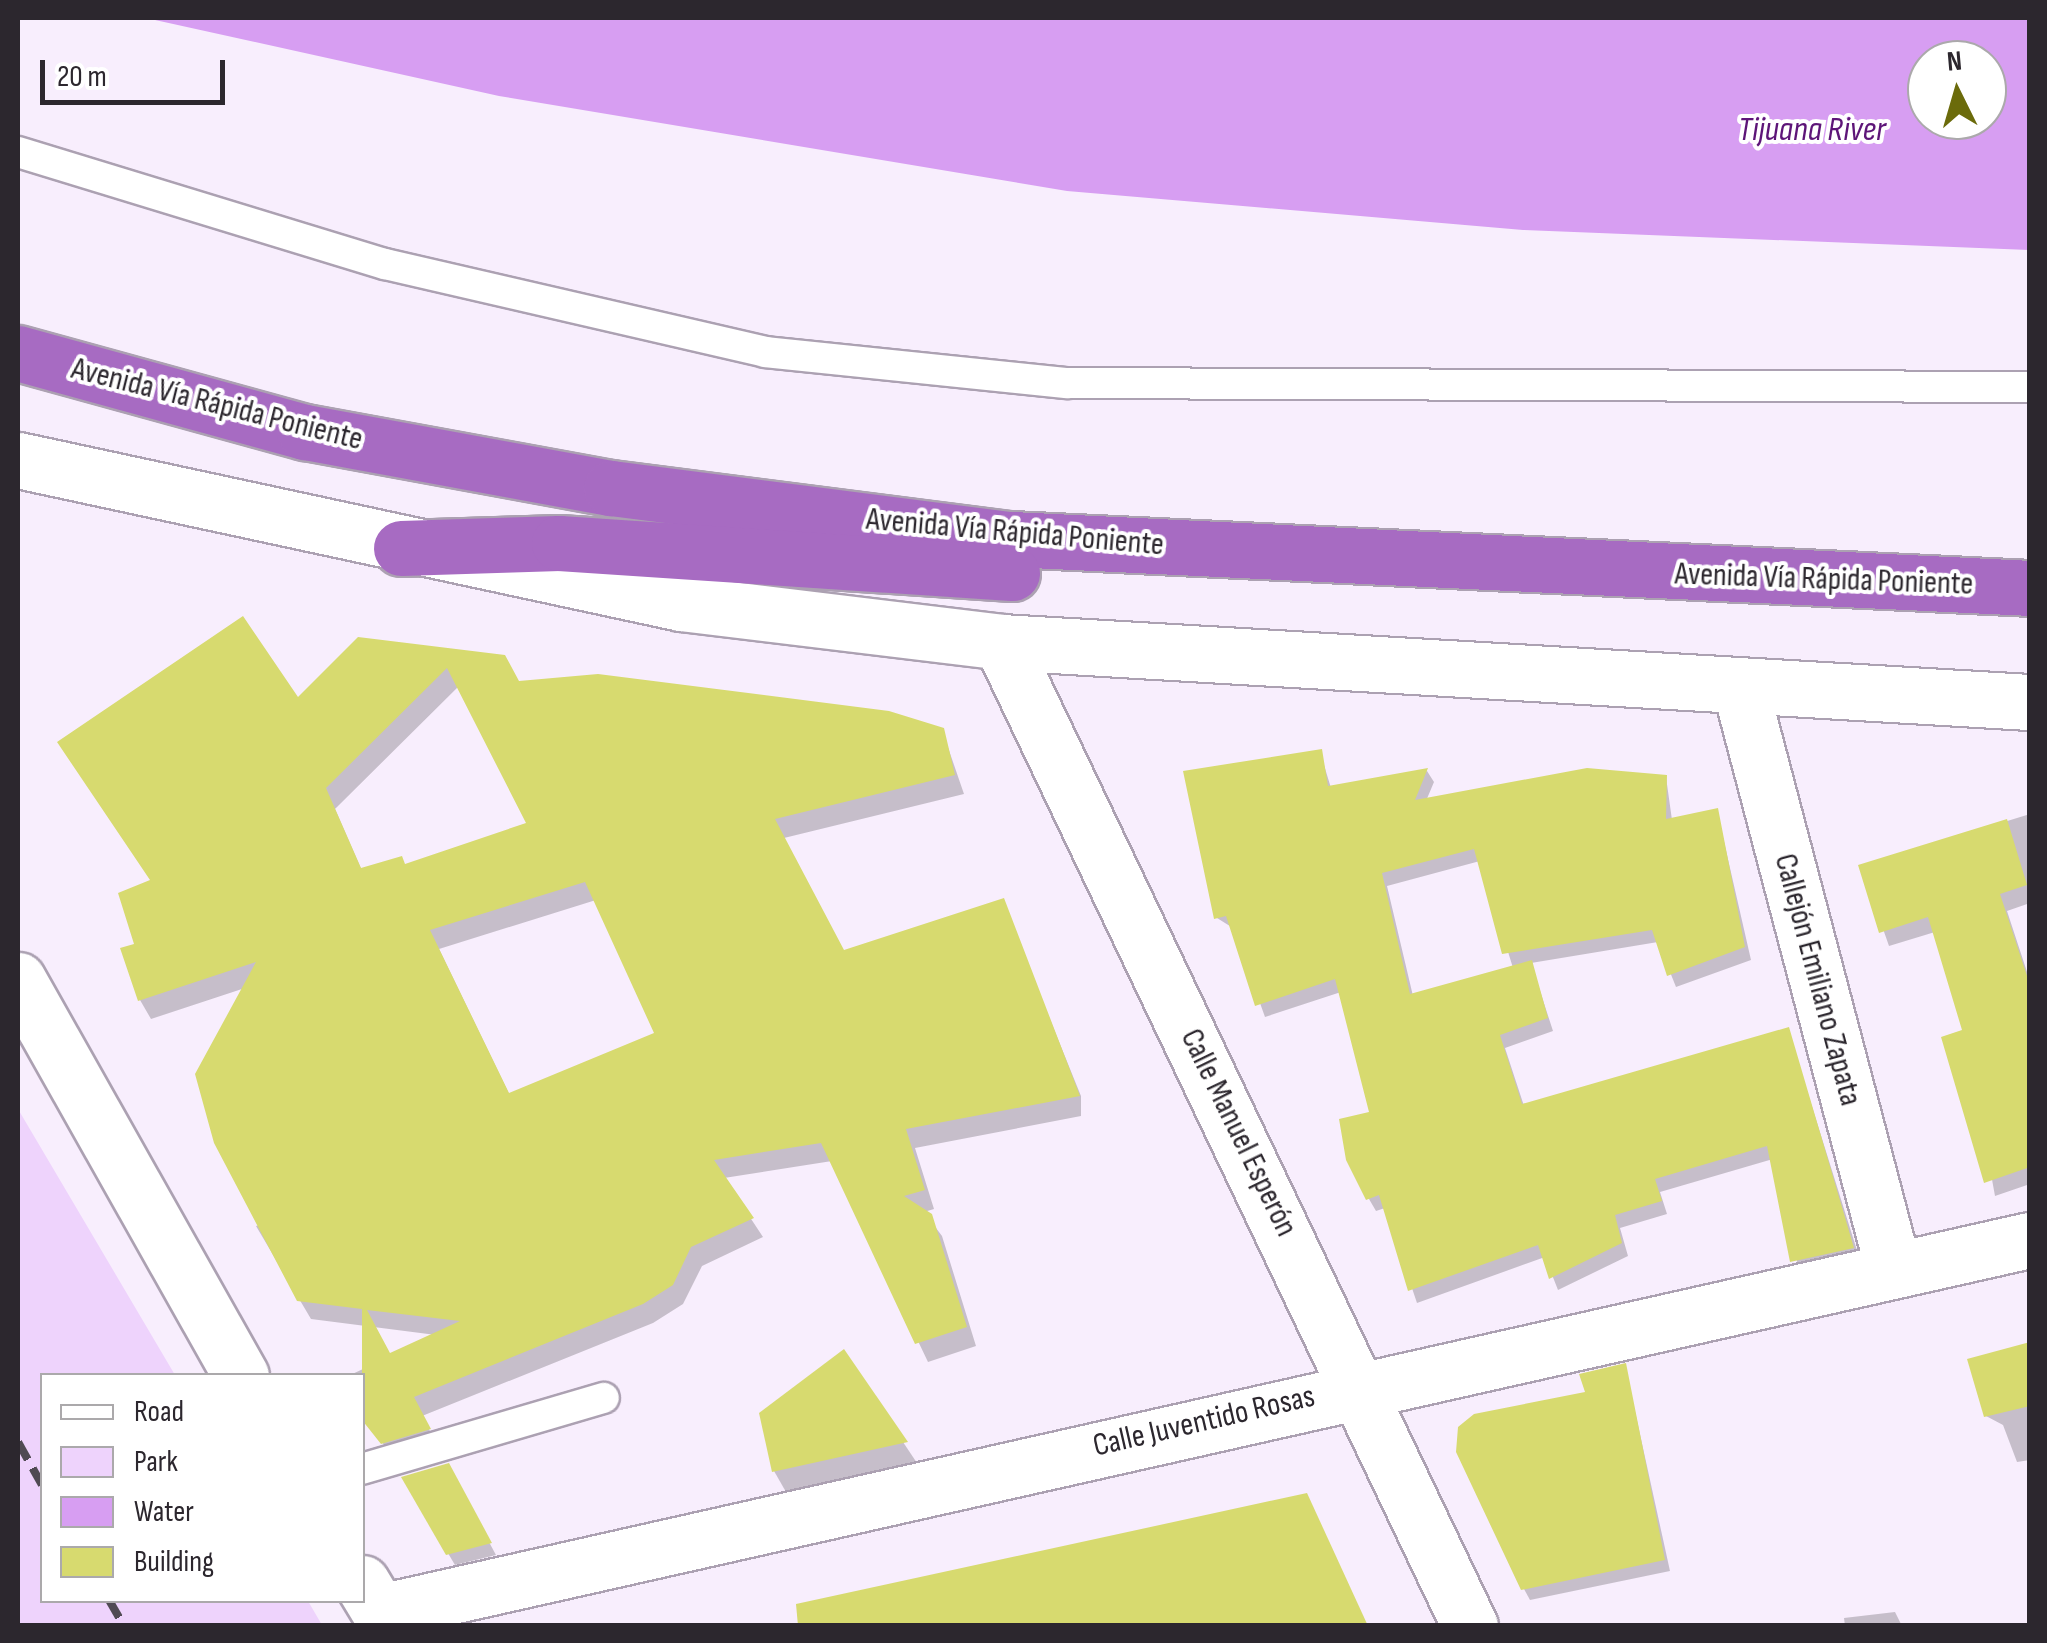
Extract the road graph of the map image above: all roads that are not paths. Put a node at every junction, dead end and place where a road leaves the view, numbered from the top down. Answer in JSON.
{"nodes":[{"id":1,"x":18,"y":152,"type":"edge"},
{"id":2,"x":18,"y":353,"type":"edge"},
{"id":3,"x":2030,"y":386,"type":"edge"},
{"id":4,"x":18,"y":460,"type":"edge"},
{"id":5,"x":401,"y":548,"type":"junction"},
{"id":6,"x":1588,"y":570,"type":"junction"},
{"id":7,"x":2030,"y":588,"type":"edge"},
{"id":8,"x":1001,"y":642,"type":"junction"},
{"id":9,"x":1741,"y":691,"type":"junction"},
{"id":10,"x":2030,"y":702,"type":"edge"},
{"id":11,"x":18,"y":980,"type":"edge"},
{"id":12,"x":2030,"y":1240,"type":"edge"},
{"id":13,"x":1893,"y":1268,"type":"junction"},
{"id":14,"x":239,"y":1373,"type":"edge"},
{"id":15,"x":1360,"y":1386,"type":"junction"},
{"id":16,"x":604,"y":1398,"type":"dead end"},
{"id":17,"x":365,"y":1469,"type":"edge"},
{"id":18,"x":377,"y":1607,"type":"edge"},
{"id":19,"x":1470,"y":1626,"type":"edge"}],
"edges":[{"from":1,"to":3,"type":"lane"},
{"from":2,"to":6,"type":"highway","name":"Avenida Vía Rápida Poniente"},
{"from":4,"to":5,"type":"street"},
{"from":5,"to":6,"type":"highway"},
{"from":5,"to":8,"type":"street"},
{"from":6,"to":7,"type":"highway","name":"Avenida Vía Rápida Poniente"},
{"from":8,"to":9,"type":"street"},
{"from":8,"to":15,"type":"street","name":"Calle Manuel Esperón"},
{"from":9,"to":10,"type":"street"},
{"from":9,"to":13,"type":"street","name":"Callejón Emiliano Zapata"},
{"from":11,"to":14,"type":"street"},
{"from":12,"to":13,"type":"street","name":"Calle Juventido Rosas"},
{"from":13,"to":15,"type":"street","name":"Calle Juventido Rosas"},
{"from":15,"to":18,"type":"street","name":"Calle Juventido Rosas"},
{"from":15,"to":19,"type":"street","name":"Calle Manuel Esperón"},
{"from":16,"to":17,"type":"lane"}]}
